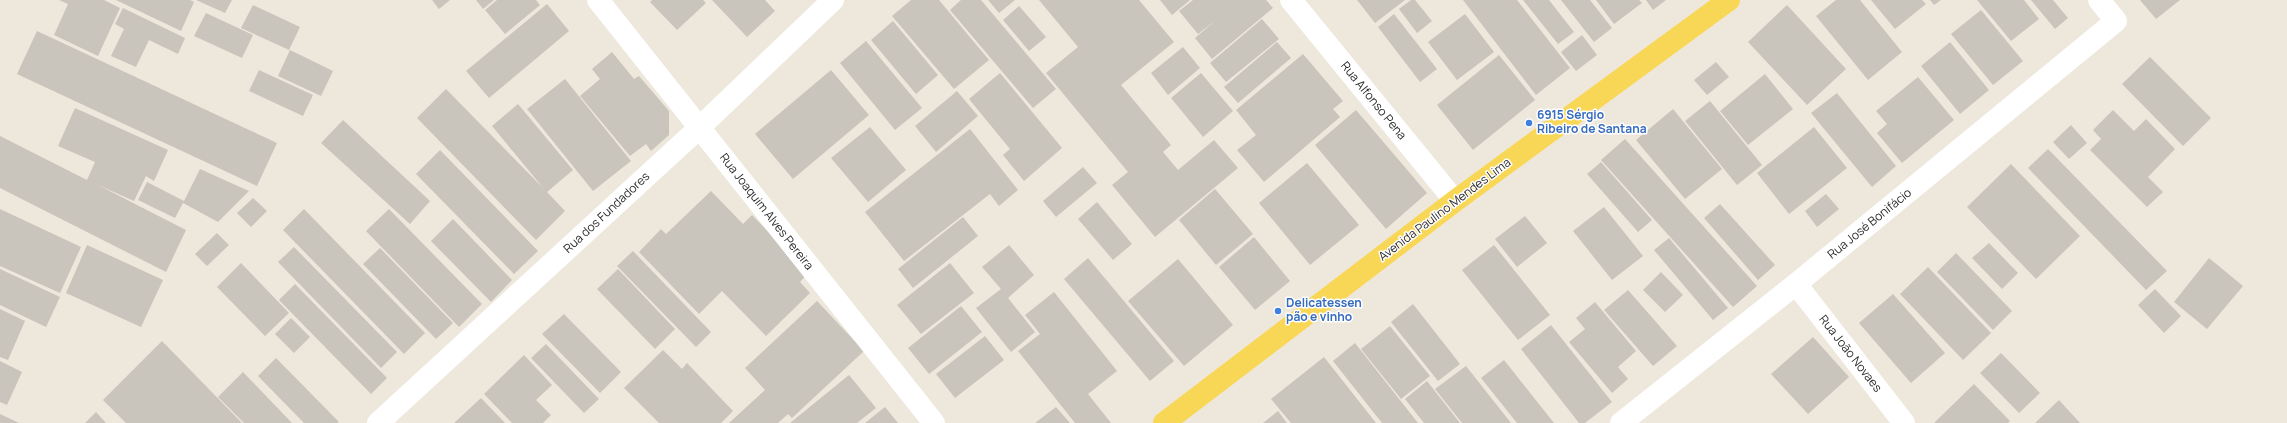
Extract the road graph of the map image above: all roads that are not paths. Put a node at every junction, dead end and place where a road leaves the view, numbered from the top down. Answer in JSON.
{"nodes":[{"id":1,"x":598,"y":0,"type":"edge"},
{"id":2,"x":832,"y":0,"type":"edge"},
{"id":3,"x":1291,"y":0,"type":"edge"},
{"id":4,"x":1729,"y":0,"type":"edge"},
{"id":5,"x":2099,"y":0,"type":"edge"},
{"id":6,"x":699,"y":128,"type":"junction"},
{"id":7,"x":1455,"y":201,"type":"junction"},
{"id":8,"x":1796,"y":284,"type":"junction"},
{"id":9,"x":378,"y":423,"type":"edge"},
{"id":10,"x":934,"y":423,"type":"edge"},
{"id":11,"x":1164,"y":423,"type":"edge"},
{"id":12,"x":1621,"y":423,"type":"edge"},
{"id":13,"x":1904,"y":423,"type":"edge"}],
"edges":[{"from":1,"to":6,"type":"street","name":"Rua Joaquim Alves Pereira"},
{"from":2,"to":6,"type":"street","name":"Rua dos Fundadores"},
{"from":3,"to":7,"type":"street","name":"Rua Alfonso Pena"},
{"from":4,"to":7,"type":"main road","name":"Avenida Paulino Mendes Lima"},
{"from":5,"to":8,"type":"street","name":"Rua José Bonifácio"},
{"from":6,"to":9,"type":"street","name":"Rua dos Fundadores"},
{"from":6,"to":10,"type":"street","name":"Rua Joaquim Alves Pereira"},
{"from":7,"to":11,"type":"main road","name":"Avenida Paulino Mendes Lima"},
{"from":8,"to":12,"type":"street","name":"Rua José Bonifácio"},
{"from":8,"to":13,"type":"street","name":"Rua João Novaes"}]}
